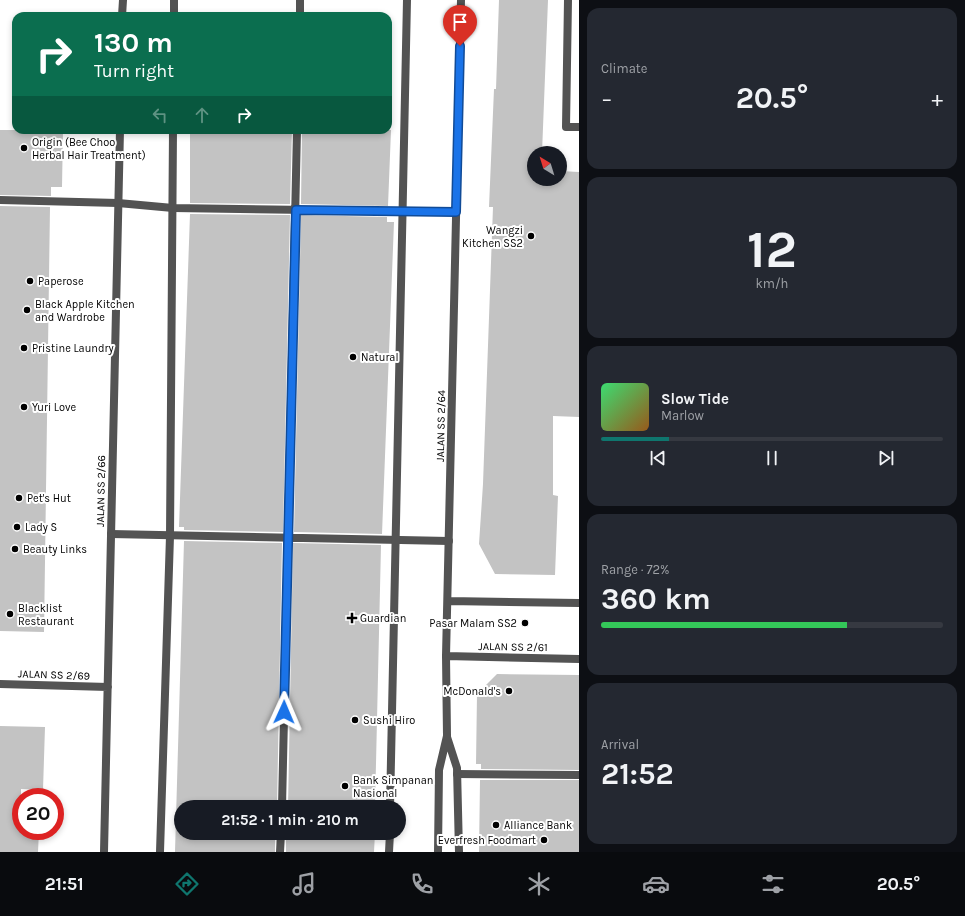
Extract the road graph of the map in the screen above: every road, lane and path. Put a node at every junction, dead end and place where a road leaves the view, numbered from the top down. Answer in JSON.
{"nodes":[{"id":1,"x":123,"y":0,"type":"edge"},
{"id":2,"x":174,"y":0,"type":"edge"},
{"id":3,"x":300,"y":0,"type":"edge"},
{"id":4,"x":407,"y":0,"type":"edge"},
{"id":5,"x":461,"y":0,"type":"edge"},
{"id":6,"x":568,"y":0,"type":"edge"},
{"id":7,"x":122,"y":12,"type":"edge"},
{"id":8,"x":174,"y":12,"type":"edge"},
{"id":9,"x":300,"y":12,"type":"edge"},
{"id":10,"x":579,"y":127,"type":"edge"},
{"id":11,"x":120,"y":134,"type":"edge"},
{"id":12,"x":173,"y":134,"type":"edge"},
{"id":13,"x":297,"y":134,"type":"edge"},
{"id":14,"x":0,"y":200,"type":"edge"},
{"id":15,"x":118,"y":203,"type":"junction"},
{"id":16,"x":173,"y":208,"type":"junction"},
{"id":17,"x":296,"y":210,"type":"junction"},
{"id":18,"x":403,"y":212,"type":"junction"},
{"id":19,"x":456,"y":212,"type":"junction"},
{"id":20,"x":111,"y":534,"type":"junction"},
{"id":21,"x":170,"y":536,"type":"junction"},
{"id":22,"x":288,"y":538,"type":"junction"},
{"id":23,"x":396,"y":540,"type":"junction"},
{"id":24,"x":449,"y":541,"type":"junction"},
{"id":25,"x":448,"y":601,"type":"junction"},
{"id":26,"x":579,"y":603,"type":"edge"},
{"id":27,"x":446,"y":656,"type":"junction"},
{"id":28,"x":579,"y":659,"type":"edge"},
{"id":29,"x":0,"y":684,"type":"edge"},
{"id":30,"x":108,"y":687,"type":"junction"},
{"id":31,"x":447,"y":736,"type":"junction"},
{"id":32,"x":457,"y":774,"type":"junction"},
{"id":33,"x":579,"y":775,"type":"edge"},
{"id":34,"x":282,"y":800,"type":"edge"},
{"id":35,"x":390,"y":800,"type":"edge"},
{"id":36,"x":281,"y":840,"type":"edge"},
{"id":37,"x":390,"y":840,"type":"edge"},
{"id":38,"x":104,"y":852,"type":"edge"},
{"id":39,"x":160,"y":852,"type":"edge"},
{"id":40,"x":280,"y":852,"type":"edge"},
{"id":41,"x":389,"y":852,"type":"edge"},
{"id":42,"x":438,"y":852,"type":"edge"},
{"id":43,"x":459,"y":852,"type":"edge"}],
"edges":[{"from":1,"to":7,"type":"street"},
{"from":2,"to":8,"type":"street"},
{"from":3,"to":9,"type":"street"},
{"from":4,"to":18,"type":"street"},
{"from":5,"to":19,"type":"street","name":"JALAN SS 2/64"},
{"from":6,"to":10,"type":"street"},
{"from":11,"to":15,"type":"street","name":"JALAN SS 2/66"},
{"from":12,"to":16,"type":"street"},
{"from":13,"to":17,"type":"street"},
{"from":14,"to":15,"type":"street"},
{"from":15,"to":16,"type":"street"},
{"from":15,"to":20,"type":"street","name":"JALAN SS 2/66"},
{"from":16,"to":17,"type":"street"},
{"from":16,"to":21,"type":"street"},
{"from":17,"to":18,"type":"street"},
{"from":17,"to":22,"type":"street"},
{"from":18,"to":19,"type":"street"},
{"from":18,"to":23,"type":"street"},
{"from":19,"to":24,"type":"street","name":"JALAN SS 2/64"},
{"from":20,"to":21,"type":"street"},
{"from":20,"to":30,"type":"street","name":"JALAN SS 2/66"},
{"from":21,"to":22,"type":"street"},
{"from":21,"to":39,"type":"street"},
{"from":22,"to":23,"type":"street"},
{"from":22,"to":34,"type":"street"},
{"from":23,"to":24,"type":"street"},
{"from":23,"to":35,"type":"street"},
{"from":24,"to":25,"type":"street","name":"JALAN SS 2/64"},
{"from":25,"to":26,"type":"street"},
{"from":25,"to":27,"type":"street","name":"JALAN SS 2/64"},
{"from":27,"to":28,"type":"street","name":"JALAN SS 2/61"},
{"from":27,"to":31,"type":"street","name":"JALAN SS 2/64"},
{"from":29,"to":30,"type":"street","name":"JALAN SS 2/69"},
{"from":30,"to":38,"type":"street","name":"JALAN SS 2/66"},
{"from":31,"to":32,"type":"street"},
{"from":31,"to":42,"type":"street","name":"JALAN SS 2/64"},
{"from":32,"to":33,"type":"street"},
{"from":32,"to":43,"type":"street"},
{"from":36,"to":40,"type":"street"},
{"from":37,"to":41,"type":"street"}]}
